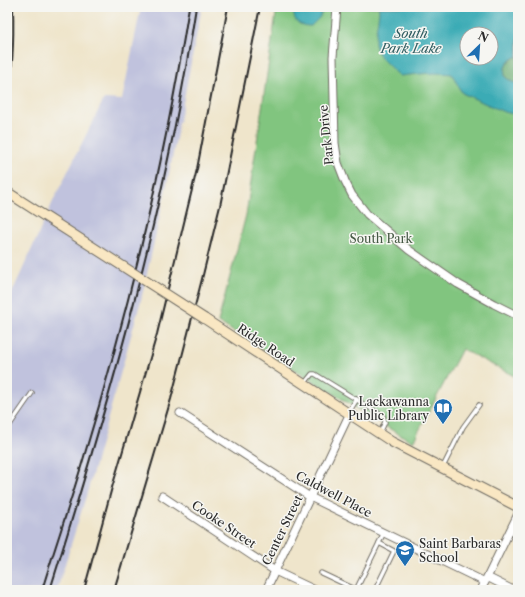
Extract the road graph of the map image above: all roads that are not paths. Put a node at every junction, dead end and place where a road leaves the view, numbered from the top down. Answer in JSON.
{"nodes":[{"id":1,"x":337,"y":7,"type":"edge"},
{"id":2,"x":7,"y":192,"type":"edge"},
{"id":3,"x":518,"y":316,"type":"edge"},
{"id":4,"x":304,"y":385,"type":"junction"},
{"id":5,"x":32,"y":393,"type":"dead end"},
{"id":6,"x":356,"y":399,"type":"junction"},
{"id":7,"x":479,"y":405,"type":"dead end"},
{"id":8,"x":180,"y":413,"type":"dead end"},
{"id":9,"x":349,"y":414,"type":"junction"},
{"id":10,"x":7,"y":429,"type":"edge"},
{"id":11,"x":379,"y":434,"type":"junction"},
{"id":12,"x":442,"y":468,"type":"junction"},
{"id":13,"x":162,"y":496,"type":"dead end"},
{"id":14,"x":310,"y":497,"type":"junction"},
{"id":15,"x":518,"y":507,"type":"edge"},
{"id":16,"x":518,"y":514,"type":"edge"},
{"id":17,"x":384,"y":532,"type":"junction"},
{"id":18,"x":379,"y":543,"type":"junction"},
{"id":19,"x":275,"y":571,"type":"junction"},
{"id":20,"x":321,"y":573,"type":"dead end"},
{"id":21,"x":486,"y":579,"type":"junction"},
{"id":22,"x":266,"y":590,"type":"edge"},
{"id":23,"x":315,"y":590,"type":"edge"},
{"id":24,"x":357,"y":590,"type":"edge"},
{"id":25,"x":375,"y":590,"type":"edge"},
{"id":26,"x":481,"y":590,"type":"edge"},
{"id":27,"x":512,"y":590,"type":"edge"}],
"edges":[{"from":1,"to":3,"type":"street","name":"Park Drive"},
{"from":2,"to":4,"type":"main road","name":"Ridge Road","bridge":true},
{"from":4,"to":6,"type":"lane"},
{"from":4,"to":9,"type":"main road","name":"Ridge Road"},
{"from":5,"to":10,"type":"lane"},
{"from":6,"to":9,"type":"lane"},
{"from":6,"to":11,"type":"lane"},
{"from":7,"to":12,"type":"lane"},
{"from":8,"to":14,"type":"street","name":"Caldwell Place"},
{"from":9,"to":11,"type":"main road","name":"Ridge Road"},
{"from":9,"to":14,"type":"street","name":"Center Street"},
{"from":11,"to":12,"type":"main road","name":"Ridge Road"},
{"from":12,"to":15,"type":"main road","name":"Ridge Road"},
{"from":13,"to":19,"type":"street","name":"Cooke Street"},
{"from":14,"to":17,"type":"street","name":"Caldwell Place"},
{"from":14,"to":19,"type":"street","name":"Center Street"},
{"from":16,"to":21,"type":"street"},
{"from":17,"to":18,"type":"lane"},
{"from":17,"to":21,"type":"street","name":"Caldwell Place"},
{"from":18,"to":24,"type":"lane"},
{"from":18,"to":25,"type":"lane"},
{"from":19,"to":22,"type":"street","name":"Center Street"},
{"from":19,"to":23,"type":"street","name":"Cooke Street"},
{"from":20,"to":24,"type":"lane"},
{"from":21,"to":26,"type":"street"},
{"from":21,"to":27,"type":"street","name":"Caldwell Place"}]}
